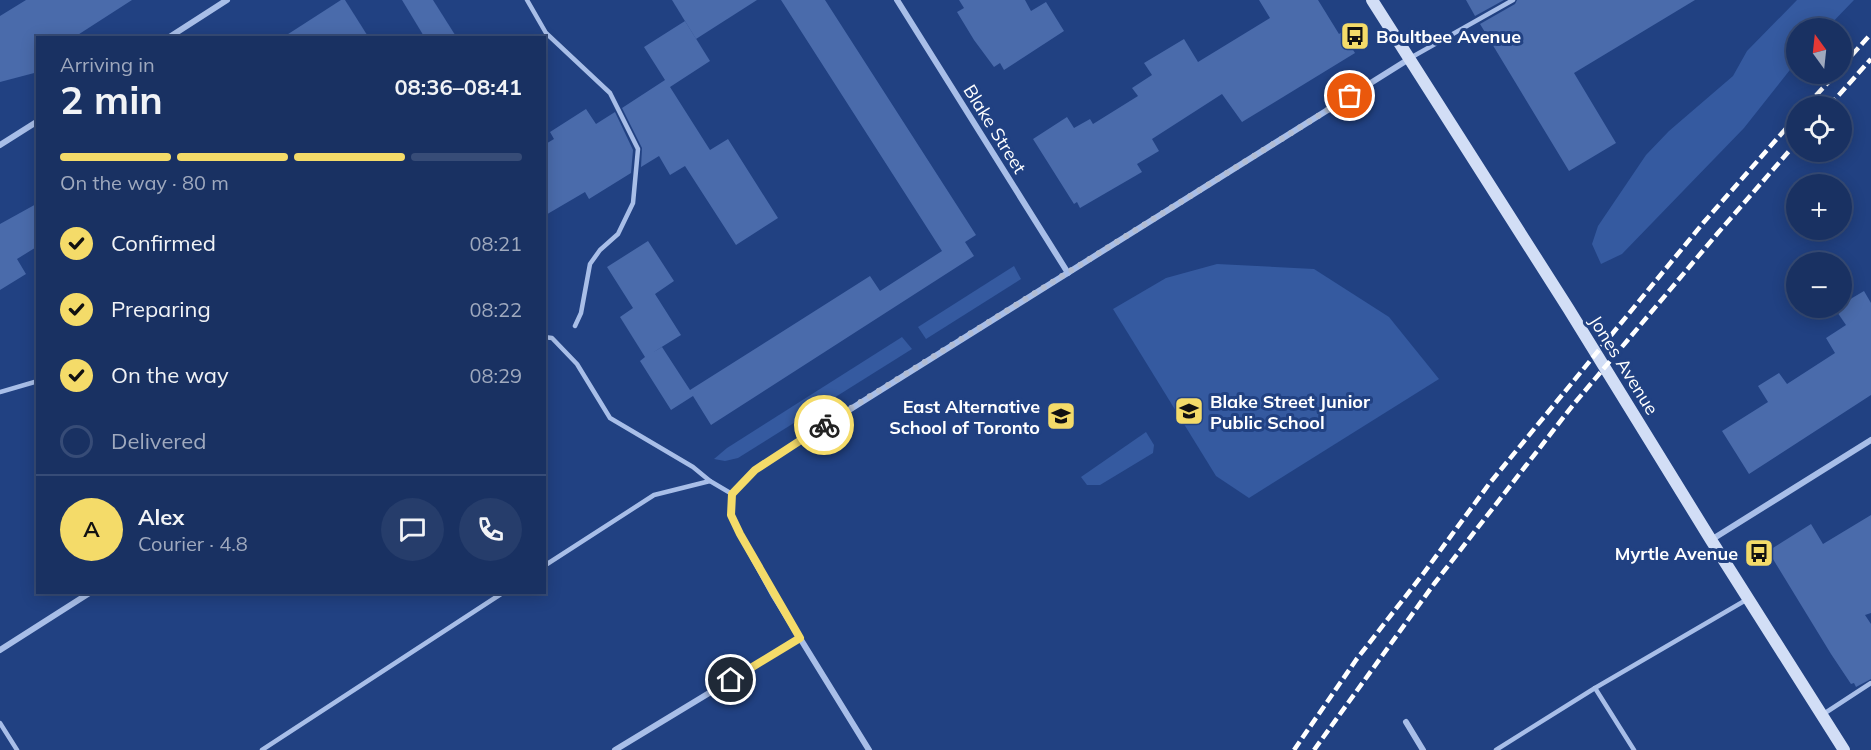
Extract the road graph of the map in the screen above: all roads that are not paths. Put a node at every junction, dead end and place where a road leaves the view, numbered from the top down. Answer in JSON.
{"nodes":[{"id":1,"x":227,"y":0,"type":"edge"},
{"id":2,"x":527,"y":0,"type":"edge"},
{"id":3,"x":897,"y":0,"type":"edge"},
{"id":4,"x":1372,"y":0,"type":"edge"},
{"id":5,"x":1513,"y":0,"type":"edge"},
{"id":6,"x":171,"y":36,"type":"edge"},
{"id":7,"x":1409,"y":59,"type":"junction"},
{"id":8,"x":36,"y":122,"type":"edge"},
{"id":9,"x":0,"y":145,"type":"edge"},
{"id":10,"x":1068,"y":273,"type":"junction"},
{"id":11,"x":575,"y":327,"type":"dead end"},
{"id":12,"x":546,"y":337,"type":"edge"},
{"id":13,"x":36,"y":382,"type":"edge"},
{"id":14,"x":0,"y":392,"type":"edge"},
{"id":15,"x":1871,"y":440,"type":"edge"},
{"id":16,"x":710,"y":481,"type":"junction"},
{"id":17,"x":732,"y":494,"type":"junction"},
{"id":18,"x":1711,"y":540,"type":"junction"},
{"id":19,"x":546,"y":565,"type":"edge"},
{"id":20,"x":88,"y":594,"type":"edge"},
{"id":21,"x":501,"y":594,"type":"edge"},
{"id":22,"x":1748,"y":598,"type":"junction"},
{"id":23,"x":800,"y":638,"type":"junction"},
{"id":24,"x":0,"y":650,"type":"edge"},
{"id":25,"x":1871,"y":683,"type":"edge"},
{"id":26,"x":1595,"y":688,"type":"junction"},
{"id":27,"x":1822,"y":715,"type":"junction"},
{"id":28,"x":1406,"y":722,"type":"dead end"},
{"id":29,"x":0,"y":723,"type":"edge"},
{"id":30,"x":17,"y":750,"type":"edge"},
{"id":31,"x":262,"y":750,"type":"edge"},
{"id":32,"x":615,"y":750,"type":"edge"},
{"id":33,"x":869,"y":750,"type":"edge"},
{"id":34,"x":1423,"y":750,"type":"edge"},
{"id":35,"x":1496,"y":750,"type":"edge"},
{"id":36,"x":1634,"y":750,"type":"edge"},
{"id":37,"x":1844,"y":750,"type":"edge"}],
"edges":[{"from":1,"to":6,"type":"street"},
{"from":2,"to":11,"type":"lane"},
{"from":3,"to":10,"type":"street","name":"Blake Street"},
{"from":4,"to":7,"type":"street","name":"Jones Avenue"},
{"from":5,"to":7,"type":"lane"},
{"from":7,"to":10,"type":"street"},
{"from":7,"to":18,"type":"street","name":"Jones Avenue"},
{"from":8,"to":9,"type":"street"},
{"from":10,"to":17,"type":"street"},
{"from":12,"to":16,"type":"lane"},
{"from":13,"to":14,"type":"lane"},
{"from":15,"to":18,"type":"street"},
{"from":16,"to":17,"type":"lane"},
{"from":16,"to":19,"type":"lane"},
{"from":17,"to":23,"type":"street"},
{"from":18,"to":22,"type":"street","name":"Jones Avenue"},
{"from":20,"to":24,"type":"street"},
{"from":21,"to":31,"type":"lane"},
{"from":22,"to":26,"type":"lane"},
{"from":22,"to":27,"type":"street","name":"Jones Avenue"},
{"from":23,"to":32,"type":"street"},
{"from":23,"to":33,"type":"street"},
{"from":25,"to":27,"type":"lane"},
{"from":26,"to":35,"type":"lane"},
{"from":26,"to":36,"type":"lane"},
{"from":27,"to":37,"type":"street","name":"Jones Avenue"},
{"from":28,"to":34,"type":"street"},
{"from":29,"to":30,"type":"lane"}]}
